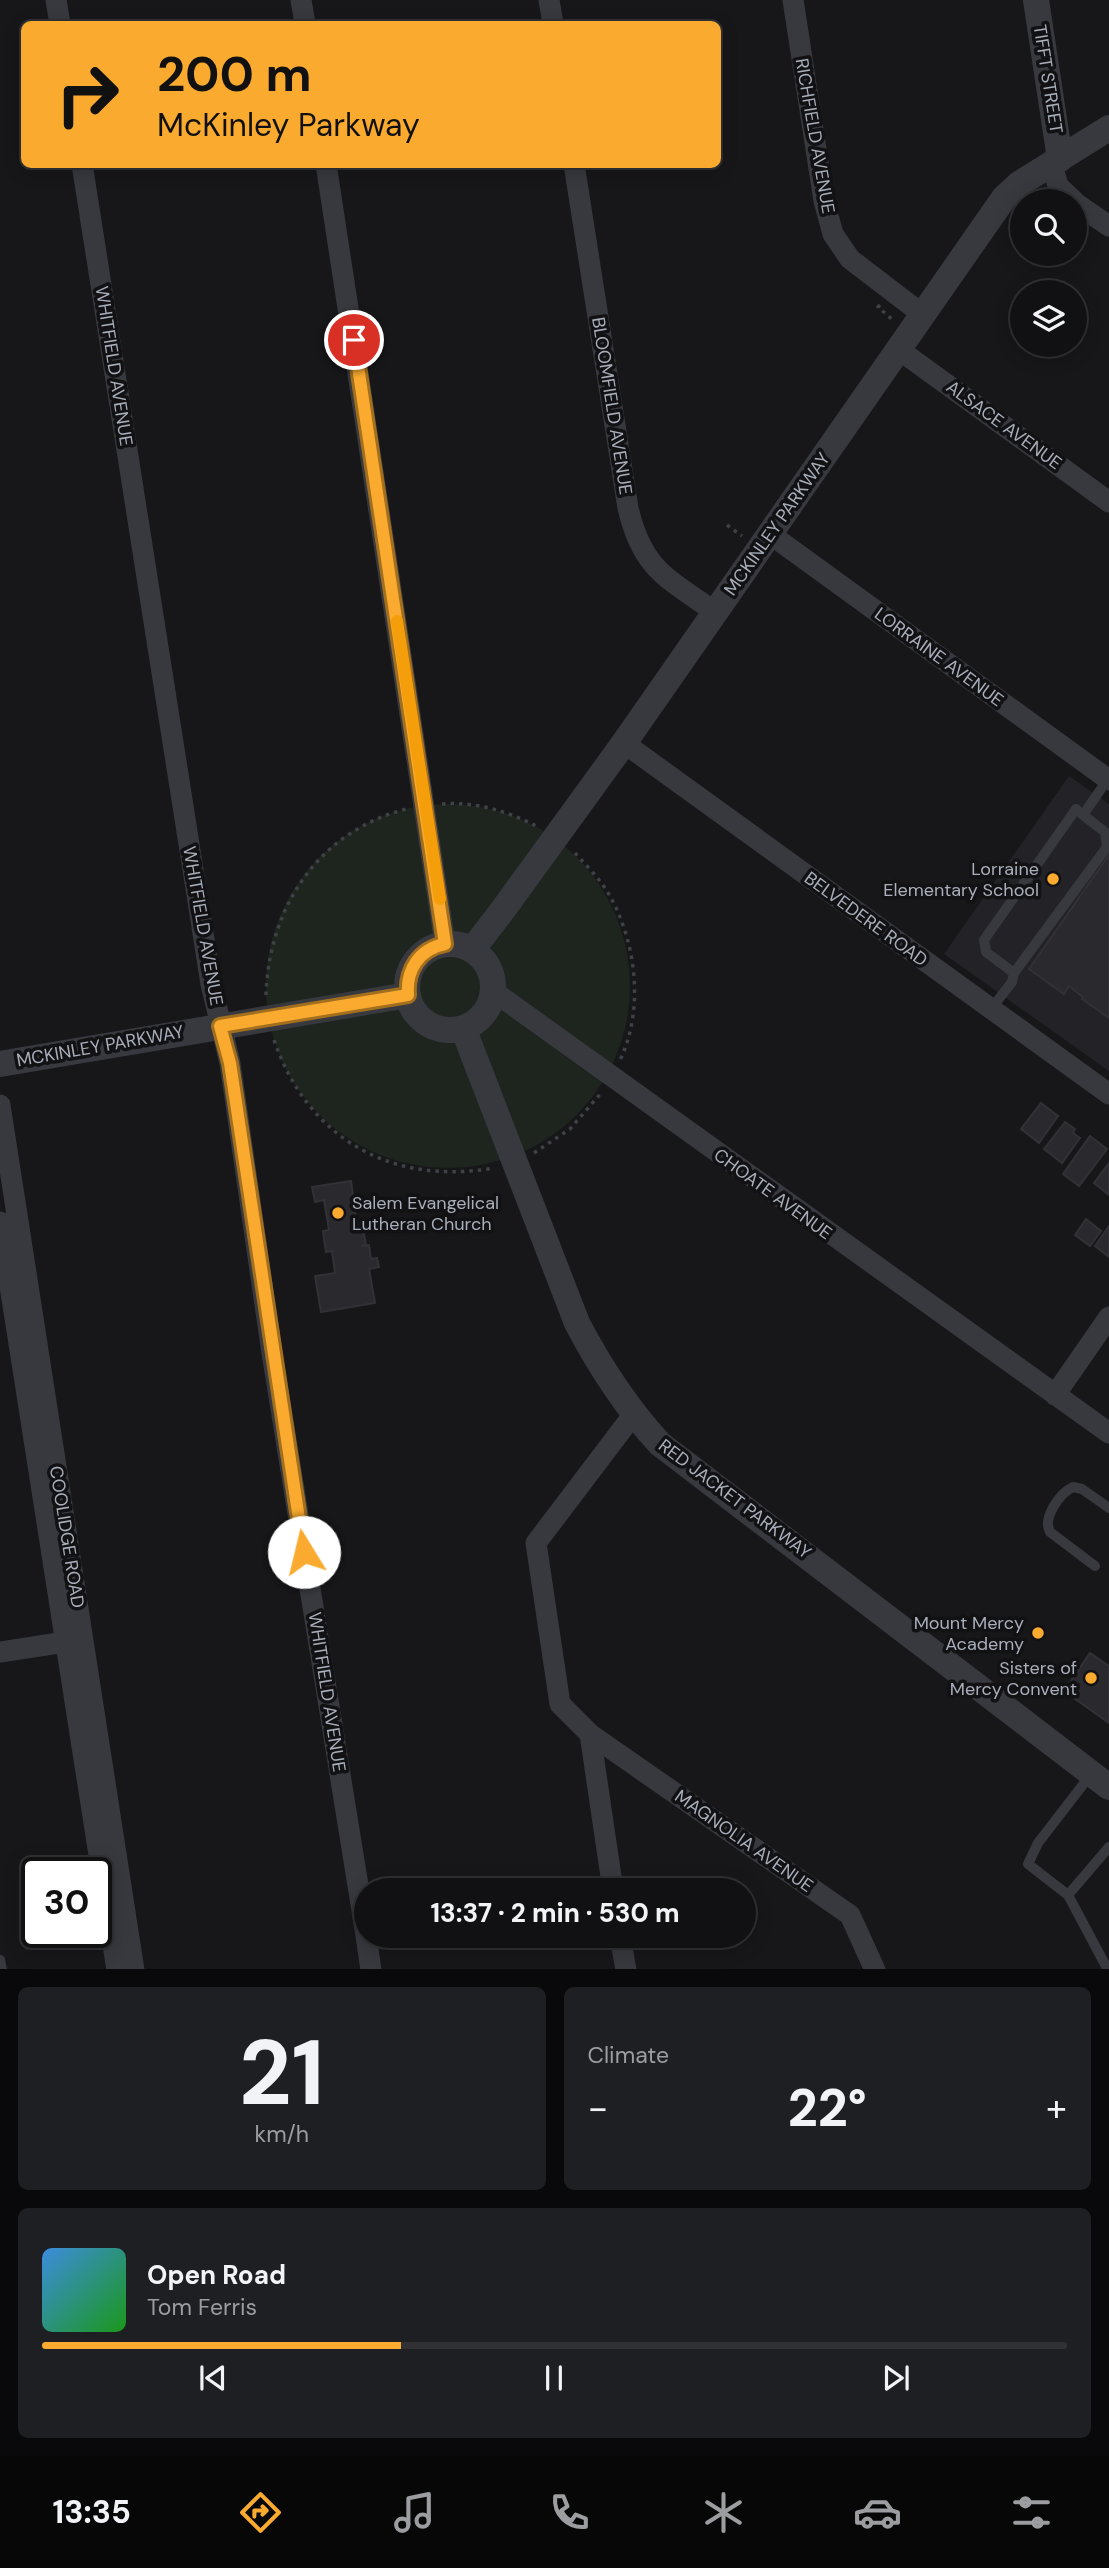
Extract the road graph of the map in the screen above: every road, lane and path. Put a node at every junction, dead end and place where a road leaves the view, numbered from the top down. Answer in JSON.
{"nodes":[{"id":1,"x":56,"y":0,"type":"edge"},
{"id":2,"x":301,"y":0,"type":"edge"},
{"id":3,"x":549,"y":0,"type":"edge"},
{"id":4,"x":793,"y":0,"type":"edge"},
{"id":5,"x":1036,"y":0,"type":"edge"},
{"id":6,"x":60,"y":21,"type":"edge"},
{"id":7,"x":304,"y":21,"type":"edge"},
{"id":8,"x":552,"y":21,"type":"edge"},
{"id":9,"x":1109,"y":128,"type":"edge"},
{"id":10,"x":1056,"y":161,"type":"junction"},
{"id":11,"x":83,"y":168,"type":"edge"},
{"id":12,"x":327,"y":168,"type":"edge"},
{"id":13,"x":575,"y":168,"type":"edge"},
{"id":14,"x":1061,"y":189,"type":"edge"},
{"id":15,"x":1087,"y":211,"type":"edge"},
{"id":16,"x":1109,"y":226,"type":"edge"},
{"id":17,"x":878,"y":307,"type":"dead end"},
{"id":18,"x":922,"y":314,"type":"junction"},
{"id":19,"x":894,"y":321,"type":"dead end"},
{"id":20,"x":898,"y":349,"type":"junction"},
{"id":21,"x":1109,"y":502,"type":"edge"},
{"id":22,"x":727,"y":524,"type":"dead end"},
{"id":23,"x":770,"y":534,"type":"junction"},
{"id":24,"x":743,"y":537,"type":"dead end"},
{"id":25,"x":715,"y":612,"type":"junction"},
{"id":26,"x":624,"y":743,"type":"junction"},
{"id":27,"x":1109,"y":779,"type":"edge"},
{"id":28,"x":442,"y":804,"type":"dead end"},
{"id":29,"x":412,"y":808,"type":"dead end"},
{"id":30,"x":1083,"y":815,"type":"junction"},
{"id":31,"x":546,"y":832,"type":"dead end"},
{"id":32,"x":575,"y":853,"type":"dead end"},
{"id":33,"x":445,"y":944,"type":"junction"},
{"id":34,"x":472,"y":950,"type":"junction"},
{"id":35,"x":1014,"y":973,"type":"junction"},
{"id":36,"x":493,"y":991,"type":"junction"},
{"id":37,"x":266,"y":995,"type":"dead end"},
{"id":38,"x":408,"y":995,"type":"junction"},
{"id":39,"x":991,"y":1009,"type":"junction"},
{"id":40,"x":220,"y":1026,"type":"junction"},
{"id":41,"x":463,"y":1028,"type":"junction"},
{"id":42,"x":274,"y":1040,"type":"dead end"},
{"id":43,"x":618,"y":1063,"type":"dead end"},
{"id":44,"x":0,"y":1064,"type":"edge"},
{"id":45,"x":605,"y":1089,"type":"dead end"},
{"id":46,"x":1109,"y":1094,"type":"edge"},
{"id":47,"x":0,"y":1105,"type":"edge"},
{"id":48,"x":534,"y":1153,"type":"dead end"},
{"id":49,"x":497,"y":1168,"type":"dead end"},
{"id":50,"x":0,"y":1222,"type":"edge"},
{"id":51,"x":1109,"y":1317,"type":"edge"},
{"id":52,"x":33,"y":1372,"type":"junction"},
{"id":53,"x":1055,"y":1395,"type":"junction"},
{"id":54,"x":634,"y":1415,"type":"junction"},
{"id":55,"x":1109,"y":1433,"type":"edge"},
{"id":56,"x":1109,"y":1508,"type":"edge"},
{"id":57,"x":1095,"y":1566,"type":"dead end"},
{"id":58,"x":74,"y":1641,"type":"junction"},
{"id":59,"x":0,"y":1652,"type":"edge"},
{"id":60,"x":590,"y":1734,"type":"junction"},
{"id":61,"x":1100,"y":1780,"type":"edge"},
{"id":62,"x":1109,"y":1847,"type":"edge"},
{"id":63,"x":108,"y":1857,"type":"edge"},
{"id":64,"x":112,"y":1876,"type":"edge"},
{"id":65,"x":357,"y":1878,"type":"edge"},
{"id":66,"x":611,"y":1878,"type":"edge"},
{"id":67,"x":1068,"y":1895,"type":"junction"},
{"id":68,"x":112,"y":1896,"type":"edge"},
{"id":69,"x":368,"y":1948,"type":"edge"},
{"id":70,"x":622,"y":1948,"type":"edge"},
{"id":71,"x":0,"y":1960,"type":"edge"},
{"id":72,"x":2,"y":1969,"type":"edge"},
{"id":73,"x":117,"y":1969,"type":"edge"},
{"id":74,"x":134,"y":1969,"type":"edge"},
{"id":75,"x":371,"y":1969,"type":"edge"},
{"id":76,"x":626,"y":1969,"type":"edge"},
{"id":77,"x":875,"y":1969,"type":"edge"},
{"id":78,"x":1108,"y":1969,"type":"edge"}],
"edges":[{"from":1,"to":6,"type":"street"},
{"from":2,"to":7,"type":"street"},
{"from":3,"to":8,"type":"street"},
{"from":4,"to":18,"type":"street","name":"RICHFIELD AVENUE"},
{"from":5,"to":10,"type":"street","name":"TIFFT STREET"},
{"from":9,"to":10,"type":"street","name":"MCKINLEY PARKWAY"},
{"from":10,"to":14,"type":"street"},
{"from":10,"to":18,"type":"street","name":"MCKINLEY PARKWAY"},
{"from":11,"to":40,"type":"street","name":"WHITFIELD AVENUE"},
{"from":12,"to":33,"type":"street"},
{"from":13,"to":25,"type":"street","name":"BLOOMFIELD AVENUE"},
{"from":15,"to":16,"type":"street"},
{"from":17,"to":19,"type":"path"},
{"from":18,"to":20,"type":"street","name":"MCKINLEY PARKWAY"},
{"from":20,"to":21,"type":"street","name":"ALSACE AVENUE"},
{"from":20,"to":23,"type":"street","name":"MCKINLEY PARKWAY"},
{"from":22,"to":24,"type":"path"},
{"from":23,"to":25,"type":"street","name":"MCKINLEY PARKWAY"},
{"from":23,"to":27,"type":"street","name":"LORRAINE AVENUE"},
{"from":25,"to":26,"type":"street","name":"MCKINLEY PARKWAY"},
{"from":26,"to":34,"type":"street","name":"MCKINLEY PARKWAY"},
{"from":26,"to":39,"type":"street","name":"BELVEDERE ROAD"},
{"from":27,"to":30,"type":"lane"},
{"from":28,"to":31,"type":"path"},
{"from":29,"to":37,"type":"path"},
{"from":30,"to":35,"type":"lane"},
{"from":30,"to":35,"type":"lane"},
{"from":32,"to":43,"type":"path"},
{"from":33,"to":34,"type":"street"},
{"from":33,"to":38,"type":"street"},
{"from":34,"to":36,"type":"street"},
{"from":35,"to":39,"type":"lane"},
{"from":36,"to":41,"type":"street"},
{"from":36,"to":53,"type":"street","name":"CHOATE AVENUE"},
{"from":38,"to":40,"type":"street","name":"MCKINLEY PARKWAY"},
{"from":38,"to":41,"type":"street"},
{"from":39,"to":46,"type":"street","name":"BELVEDERE ROAD"},
{"from":40,"to":44,"type":"street","name":"MCKINLEY PARKWAY"},
{"from":40,"to":65,"type":"street","name":"WHITFIELD AVENUE"},
{"from":41,"to":54,"type":"street","name":"RED JACKET PARKWAY"},
{"from":42,"to":49,"type":"path"},
{"from":45,"to":48,"type":"path"},
{"from":47,"to":52,"type":"street","name":"COOLIDGE ROAD"},
{"from":50,"to":52,"type":"street","name":"COOLIDGE ROAD"},
{"from":51,"to":53,"type":"street"},
{"from":52,"to":58,"type":"street","name":"COOLIDGE ROAD"},
{"from":53,"to":55,"type":"street","name":"CHOATE AVENUE"},
{"from":54,"to":60,"type":"street","name":"MAGNOLIA AVENUE"},
{"from":54,"to":61,"type":"street","name":"RED JACKET PARKWAY"},
{"from":56,"to":57,"type":"lane"},
{"from":58,"to":59,"type":"street"},
{"from":58,"to":63,"type":"street","name":"COOLIDGE ROAD"},
{"from":60,"to":66,"type":"street"},
{"from":60,"to":77,"type":"street","name":"MAGNOLIA AVENUE"},
{"from":61,"to":67,"type":"lane"},
{"from":62,"to":67,"type":"lane"},
{"from":64,"to":74,"type":"street","name":"COOLIDGE ROAD"},
{"from":67,"to":78,"type":"lane"},
{"from":68,"to":73,"type":"street","name":"COOLIDGE ROAD"},
{"from":69,"to":75,"type":"street","name":"WHITFIELD AVENUE"},
{"from":70,"to":76,"type":"street"},
{"from":71,"to":72,"type":"lane"}]}
